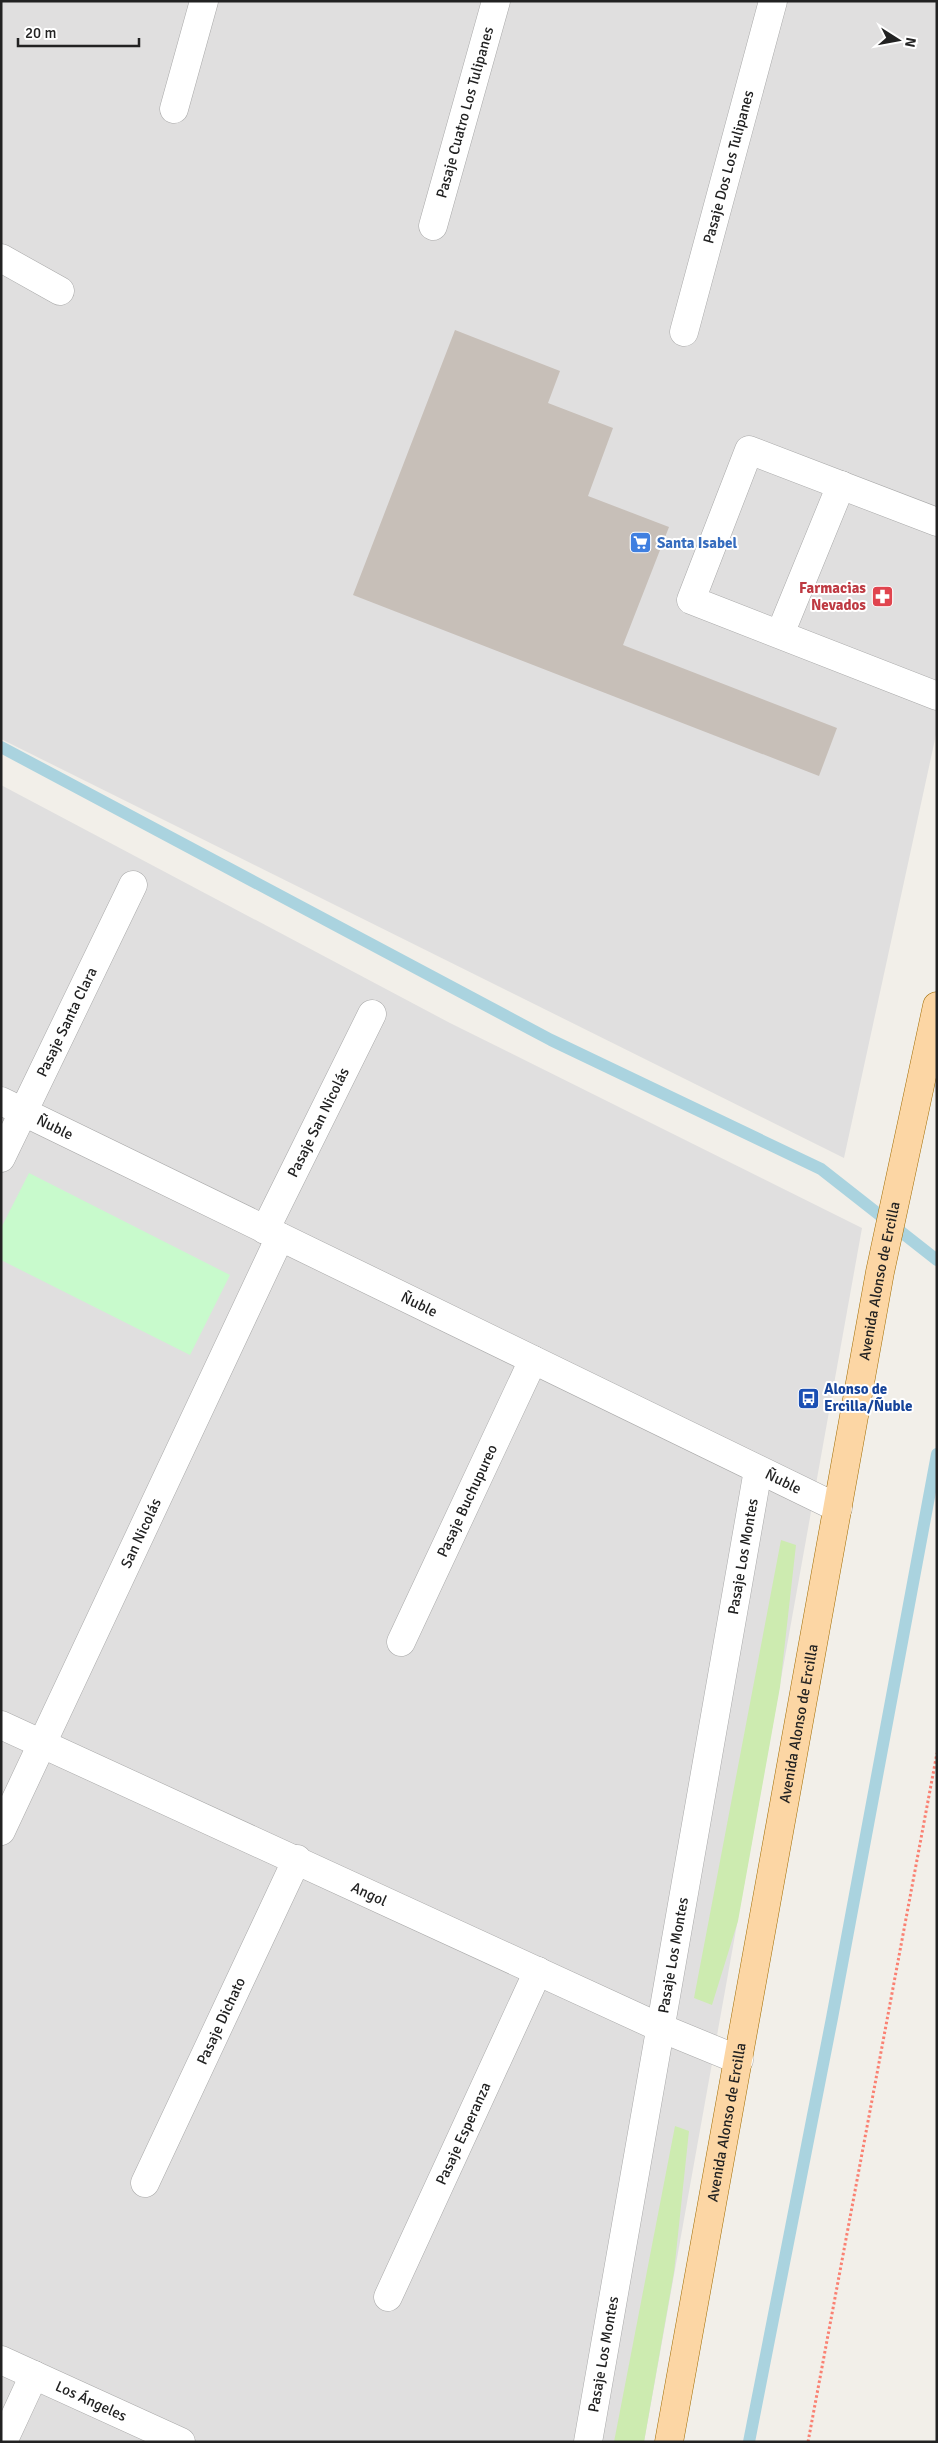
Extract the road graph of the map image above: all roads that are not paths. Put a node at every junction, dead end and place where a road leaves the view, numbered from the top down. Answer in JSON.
{"nodes":[{"id":1,"x":204,"y":1,"type":"edge"},
{"id":2,"x":496,"y":1,"type":"edge"},
{"id":3,"x":773,"y":1,"type":"edge"},
{"id":4,"x":174,"y":109,"type":"dead end"},
{"id":5,"x":433,"y":226,"type":"dead end"},
{"id":6,"x":1,"y":258,"type":"edge"},
{"id":7,"x":60,"y":291,"type":"dead end"},
{"id":8,"x":684,"y":332,"type":"dead end"},
{"id":9,"x":841,"y":485,"type":"junction"},
{"id":10,"x":937,"y":522,"type":"edge"},
{"id":11,"x":780,"y":634,"type":"junction"},
{"id":12,"x":937,"y":696,"type":"edge"},
{"id":13,"x":133,"y":885,"type":"dead end"},
{"id":14,"x":937,"y":1006,"type":"edge"},
{"id":15,"x":372,"y":1014,"type":"dead end"},
{"id":16,"x":12,"y":1106,"type":"edge"},
{"id":17,"x":1,"y":1158,"type":"edge"},
{"id":18,"x":272,"y":1233,"type":"junction"},
{"id":19,"x":533,"y":1360,"type":"junction"},
{"id":20,"x":758,"y":1470,"type":"junction"},
{"id":21,"x":838,"y":1508,"type":"junction"},
{"id":22,"x":402,"y":1642,"type":"dead end"},
{"id":23,"x":1,"y":1725,"type":"edge"},
{"id":24,"x":42,"y":1743,"type":"junction"},
{"id":25,"x":1,"y":1831,"type":"edge"},
{"id":26,"x":297,"y":1859,"type":"junction"},
{"id":27,"x":538,"y":1970,"type":"junction"},
{"id":28,"x":661,"y":2028,"type":"junction"},
{"id":29,"x":739,"y":2060,"type":"junction"},
{"id":30,"x":145,"y":2183,"type":"dead end"},
{"id":31,"x":388,"y":2296,"type":"dead end"},
{"id":32,"x":1,"y":2360,"type":"edge"},
{"id":33,"x":34,"y":2375,"type":"junction"},
{"id":34,"x":3,"y":2442,"type":"edge"},
{"id":35,"x":180,"y":2442,"type":"edge"},
{"id":36,"x":588,"y":2442,"type":"edge"},
{"id":37,"x":669,"y":2442,"type":"edge"}],
"edges":[{"from":1,"to":4,"type":"street"},
{"from":2,"to":5,"type":"street","name":"Pasaje Cuatro Los Tulipanes"},
{"from":3,"to":8,"type":"street","name":"Pasaje Dos Los Tulipanes"},
{"from":6,"to":7,"type":"street"},
{"from":9,"to":10,"type":"street"},
{"from":9,"to":11,"type":"street"},
{"from":9,"to":11,"type":"street"},
{"from":11,"to":12,"type":"street"},
{"from":13,"to":16,"type":"street","name":"Pasaje Santa Clara"},
{"from":14,"to":21,"type":"main road","name":"Avenida Alonso de Ercilla"},
{"from":15,"to":18,"type":"street","name":"Pasaje San Nicolás"},
{"from":16,"to":17,"type":"street","name":"Pasaje Santa Clara"},
{"from":16,"to":18,"type":"street","name":"Ñuble"},
{"from":18,"to":19,"type":"street","name":"Ñuble"},
{"from":18,"to":24,"type":"street","name":"San Nicolás"},
{"from":19,"to":20,"type":"street","name":"Ñuble"},
{"from":19,"to":22,"type":"street","name":"Pasaje Buchupureo"},
{"from":20,"to":21,"type":"street","name":"Ñuble"},
{"from":20,"to":28,"type":"street","name":"Pasaje Los Montes"},
{"from":21,"to":29,"type":"main road","name":"Avenida Alonso de Ercilla"},
{"from":23,"to":24,"type":"street","name":"Angol"},
{"from":24,"to":25,"type":"street","name":"San Nicolás"},
{"from":24,"to":26,"type":"street","name":"Angol"},
{"from":26,"to":27,"type":"street","name":"Angol"},
{"from":26,"to":30,"type":"street","name":"Pasaje Dichato"},
{"from":27,"to":28,"type":"street","name":"Angol"},
{"from":27,"to":31,"type":"street","name":"Pasaje Esperanza"},
{"from":28,"to":29,"type":"street","name":"Angol"},
{"from":28,"to":36,"type":"street","name":"Pasaje Los Montes"},
{"from":29,"to":37,"type":"main road","name":"Avenida Alonso de Ercilla"},
{"from":32,"to":33,"type":"street","name":"Los Ángeles"},
{"from":33,"to":34,"type":"street"},
{"from":33,"to":35,"type":"street","name":"Los Ángeles"}]}
